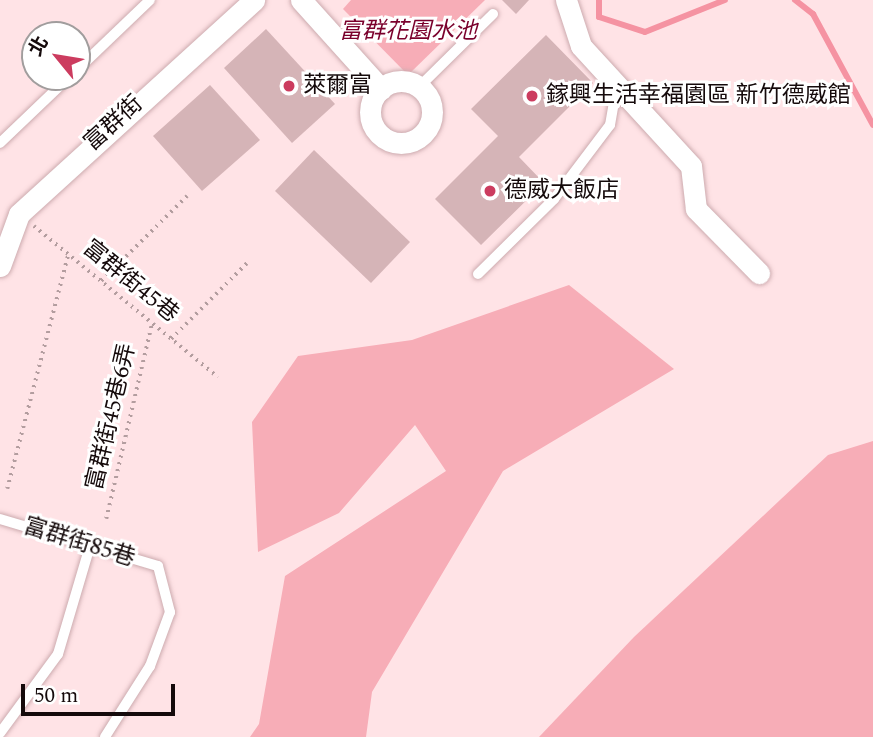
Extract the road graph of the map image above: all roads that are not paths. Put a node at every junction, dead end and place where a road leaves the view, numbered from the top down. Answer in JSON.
{"nodes":[{"id":1,"x":150,"y":0,"type":"edge"},
{"id":2,"x":254,"y":0,"type":"edge"},
{"id":3,"x":301,"y":0,"type":"edge"},
{"id":4,"x":566,"y":0,"type":"edge"},
{"id":5,"x":493,"y":14,"type":"dead end"},
{"id":6,"x":91,"y":57,"type":"edge"},
{"id":7,"x":617,"y":85,"type":"junction"},
{"id":8,"x":419,"y":87,"type":"junction"},
{"id":9,"x":381,"y":89,"type":"junction"},
{"id":10,"x":54,"y":91,"type":"edge"},
{"id":11,"x":0,"y":143,"type":"edge"},
{"id":12,"x":5,"y":235,"type":"edge"},
{"id":13,"x":0,"y":266,"type":"edge"},
{"id":14,"x":760,"y":273,"type":"dead end"},
{"id":15,"x":478,"y":274,"type":"dead end"},
{"id":16,"x":0,"y":519,"type":"edge"},
{"id":17,"x":90,"y":546,"type":"junction"},
{"id":18,"x":0,"y":733,"type":"edge"},
{"id":19,"x":105,"y":737,"type":"edge"}],
"edges":[{"from":1,"to":6,"type":"lane"},
{"from":2,"to":12,"type":"street","name":"富群街"},
{"from":3,"to":9,"type":"street"},
{"from":4,"to":7,"type":"street"},
{"from":5,"to":8,"type":"lane"},
{"from":7,"to":14,"type":"street"},
{"from":7,"to":15,"type":"lane"},
{"from":8,"to":9,"type":"street"},
{"from":8,"to":9,"type":"street"},
{"from":10,"to":11,"type":"lane"},
{"from":12,"to":13,"type":"street","name":"富群街"},
{"from":16,"to":17,"type":"lane","name":"富群街85巷"},
{"from":17,"to":18,"type":"lane"},
{"from":17,"to":19,"type":"lane","name":"富群街85巷"}]}
